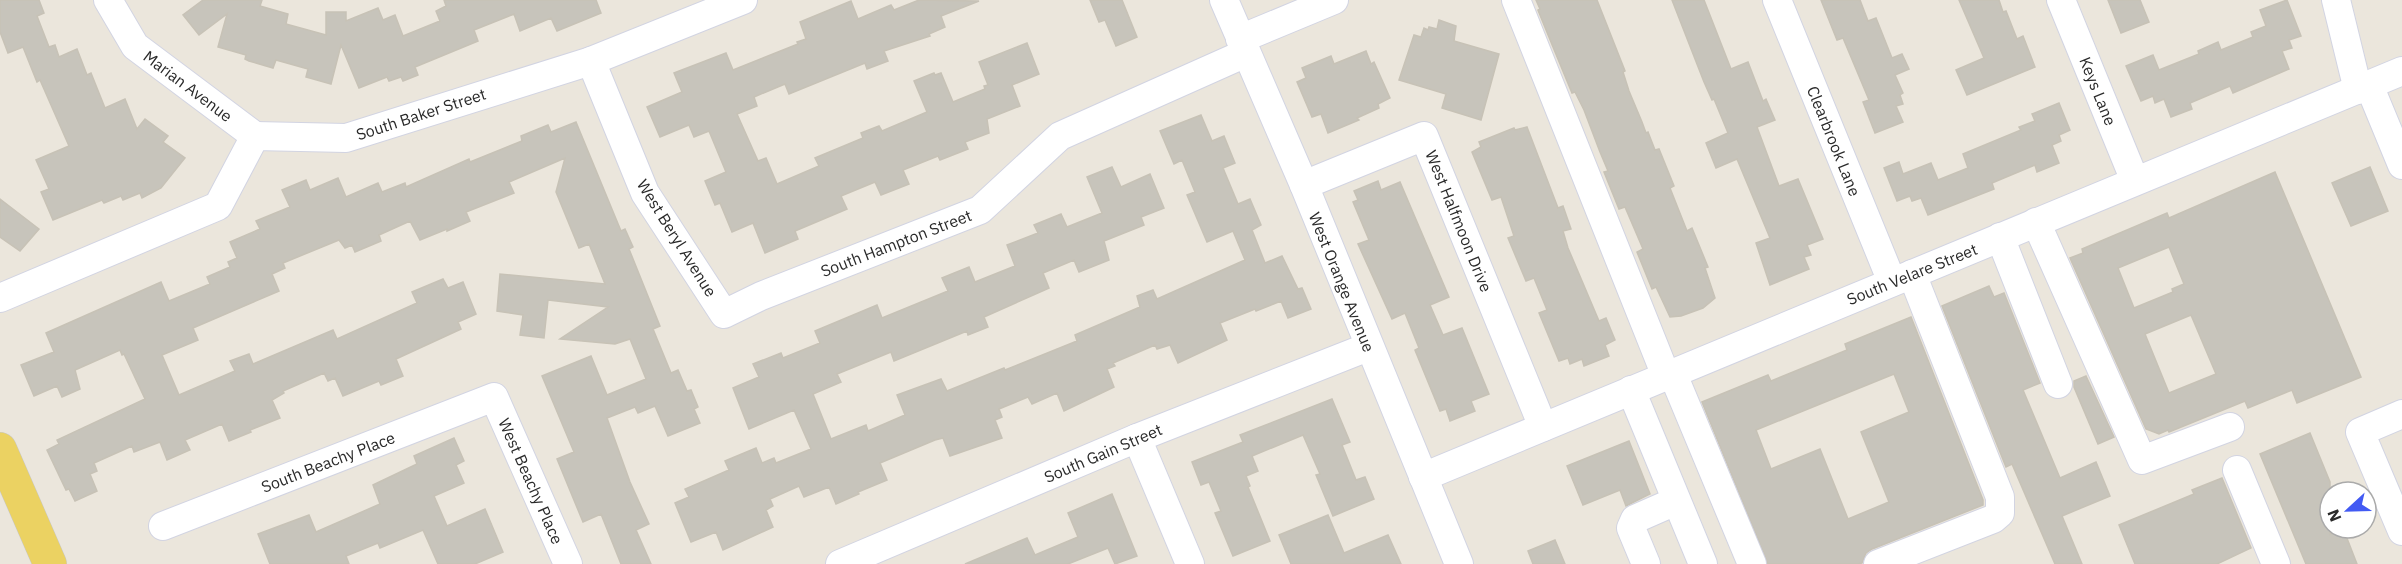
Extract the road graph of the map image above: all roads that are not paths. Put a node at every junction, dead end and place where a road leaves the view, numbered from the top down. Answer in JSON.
{"nodes":[{"id":1,"x":108,"y":0,"type":"edge"},
{"id":2,"x":743,"y":0,"type":"edge"},
{"id":3,"x":1224,"y":0,"type":"edge"},
{"id":4,"x":1334,"y":0,"type":"edge"},
{"id":5,"x":1516,"y":0,"type":"edge"},
{"id":6,"x":1776,"y":0,"type":"edge"},
{"id":7,"x":2061,"y":0,"type":"edge"},
{"id":8,"x":2336,"y":0,"type":"edge"},
{"id":9,"x":1285,"y":9,"type":"edge"},
{"id":10,"x":683,"y":12,"type":"edge"},
{"id":11,"x":1243,"y":46,"type":"junction"},
{"id":12,"x":591,"y":61,"type":"junction"},
{"id":13,"x":2402,"y":71,"type":"edge"},
{"id":14,"x":2364,"y":88,"type":"junction"},
{"id":15,"x":255,"y":136,"type":"junction"},
{"id":16,"x":2402,"y":165,"type":"edge"},
{"id":17,"x":2135,"y":182,"type":"junction"},
{"id":18,"x":1304,"y":185,"type":"junction"},
{"id":19,"x":2036,"y":222,"type":"junction"},
{"id":20,"x":2000,"y":237,"type":"junction"},
{"id":21,"x":1902,"y":278,"type":"junction"},
{"id":22,"x":0,"y":298,"type":"edge"},
{"id":23,"x":724,"y":314,"type":"joint"},
{"id":24,"x":1368,"y":347,"type":"junction"},
{"id":25,"x":1669,"y":374,"type":"junction"},
{"id":26,"x":2058,"y":384,"type":"dead end"},
{"id":27,"x":1630,"y":390,"type":"junction"},
{"id":28,"x":494,"y":397,"type":"joint"},
{"id":29,"x":2402,"y":414,"type":"edge"},
{"id":30,"x":1543,"y":427,"type":"junction"},
{"id":31,"x":2230,"y":427,"type":"dead end"},
{"id":32,"x":1137,"y":438,"type":"junction"},
{"id":33,"x":0,"y":449,"type":"edge"},
{"id":34,"x":2237,"y":470,"type":"dead end"},
{"id":35,"x":1423,"y":477,"type":"junction"},
{"id":36,"x":1676,"y":501,"type":"junction"},
{"id":37,"x":163,"y":526,"type":"dead end"},
{"id":38,"x":2402,"y":531,"type":"edge"},
{"id":39,"x":50,"y":564,"type":"edge"},
{"id":40,"x":568,"y":564,"type":"edge"},
{"id":41,"x":840,"y":564,"type":"edge"},
{"id":42,"x":1190,"y":564,"type":"edge"},
{"id":43,"x":1459,"y":564,"type":"edge"},
{"id":44,"x":1646,"y":564,"type":"edge"},
{"id":45,"x":1703,"y":564,"type":"edge"},
{"id":46,"x":1752,"y":564,"type":"edge"},
{"id":47,"x":1878,"y":564,"type":"edge"},
{"id":48,"x":2276,"y":564,"type":"edge"}],
"edges":[{"from":1,"to":15,"type":"street","name":"Marian Avenue"},
{"from":2,"to":10,"type":"street","name":"South Baker Street"},
{"from":3,"to":11,"type":"street","name":"West Orange Avenue"},
{"from":4,"to":9,"type":"street","name":"South Hampton Street"},
{"from":5,"to":25,"type":"street"},
{"from":6,"to":21,"type":"street","name":"Clearbrook Lane"},
{"from":7,"to":17,"type":"street","name":"Keys Lane"},
{"from":8,"to":14,"type":"street"},
{"from":9,"to":11,"type":"street","name":"South Hampton Street"},
{"from":10,"to":12,"type":"street","name":"South Baker Street"},
{"from":11,"to":18,"type":"street","name":"West Orange Avenue"},
{"from":11,"to":23,"type":"street","name":"South Hampton Street"},
{"from":12,"to":15,"type":"street","name":"South Baker Street"},
{"from":12,"to":23,"type":"street","name":"West Beryl Avenue"},
{"from":13,"to":14,"type":"street","name":"South Velare Street"},
{"from":14,"to":16,"type":"street"},
{"from":14,"to":17,"type":"street","name":"South Velare Street"},
{"from":15,"to":22,"type":"street"},
{"from":17,"to":19,"type":"street","name":"South Velare Street"},
{"from":18,"to":24,"type":"street","name":"West Orange Avenue"},
{"from":18,"to":30,"type":"street","name":"West Halfmoon Drive"},
{"from":19,"to":20,"type":"street","name":"South Velare Street"},
{"from":19,"to":31,"type":"street"},
{"from":20,"to":21,"type":"street","name":"South Velare Street"},
{"from":20,"to":26,"type":"street"},
{"from":21,"to":25,"type":"street","name":"South Velare Street"},
{"from":21,"to":47,"type":"street","name":"Clearbrook Lane"},
{"from":24,"to":32,"type":"street","name":"South Gain Street"},
{"from":24,"to":35,"type":"street","name":"West Orange Avenue"},
{"from":25,"to":27,"type":"street","name":"South Velare Street"},
{"from":25,"to":46,"type":"street"},
{"from":27,"to":30,"type":"street","name":"South Velare Street"},
{"from":27,"to":36,"type":"street"},
{"from":28,"to":37,"type":"street","name":"South Beachy Place"},
{"from":28,"to":40,"type":"street","name":"West Beachy Place"},
{"from":29,"to":38,"type":"street"},
{"from":30,"to":35,"type":"street","name":"South Velare Street"},
{"from":32,"to":41,"type":"street","name":"South Gain Street"},
{"from":32,"to":42,"type":"street"},
{"from":33,"to":39,"type":"main road"},
{"from":34,"to":48,"type":"street"},
{"from":35,"to":43,"type":"street","name":"West Orange Avenue"},
{"from":36,"to":44,"type":"street"},
{"from":36,"to":45,"type":"street"}]}
